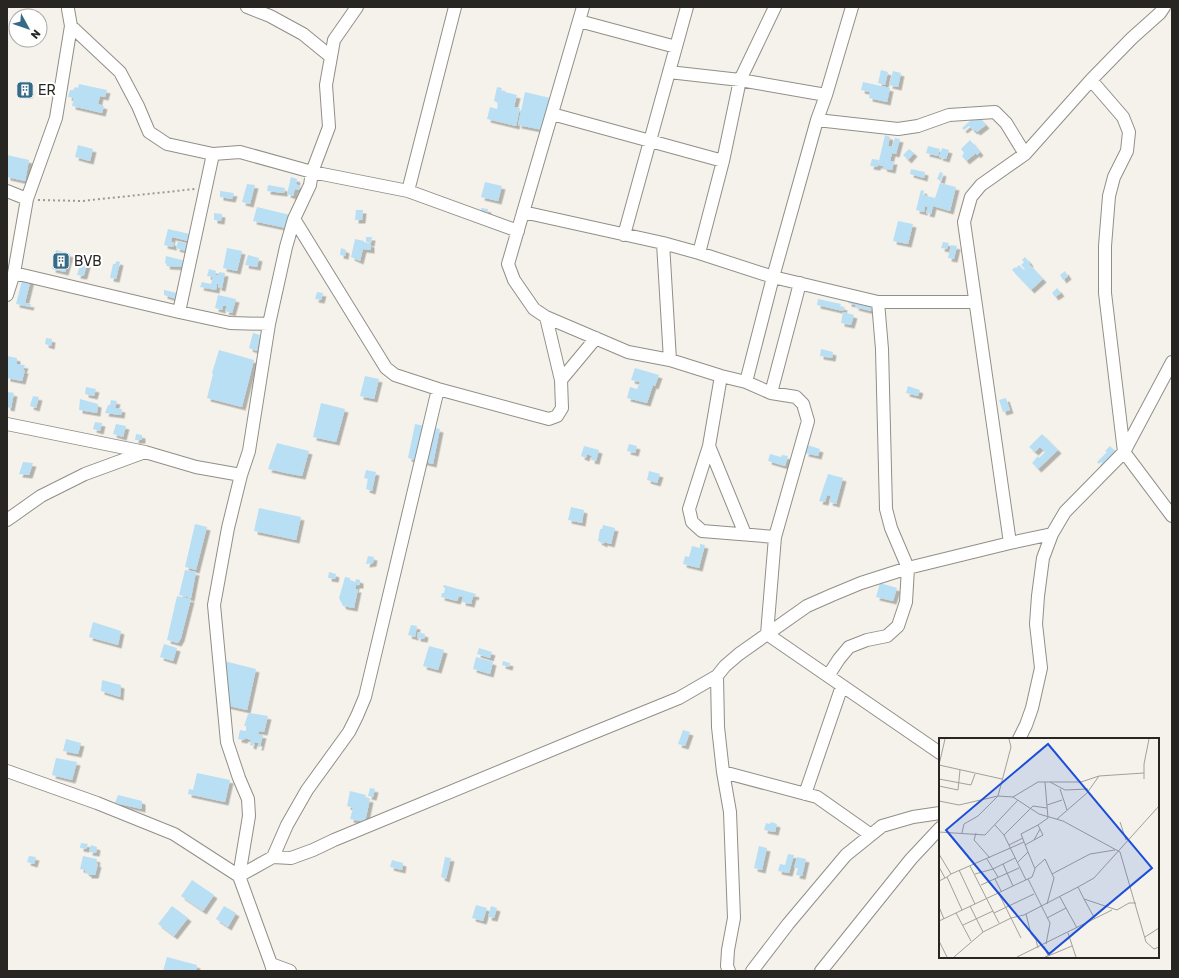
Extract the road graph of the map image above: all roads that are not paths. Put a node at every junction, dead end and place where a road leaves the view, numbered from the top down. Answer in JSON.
{"nodes":[{"id":1,"x":247,"y":7,"type":"edge"},
{"id":2,"x":357,"y":7,"type":"edge"},
{"id":3,"x":455,"y":7,"type":"edge"},
{"id":4,"x":583,"y":7,"type":"edge"},
{"id":5,"x":687,"y":7,"type":"edge"},
{"id":6,"x":775,"y":7,"type":"edge"},
{"id":7,"x":852,"y":7,"type":"edge"},
{"id":8,"x":1164,"y":7,"type":"edge"},
{"id":9,"x":65,"y":8,"type":"edge"},
{"id":10,"x":579,"y":21,"type":"junction"},
{"id":11,"x":71,"y":26,"type":"junction"},
{"id":12,"x":676,"y":47,"type":"junction"},
{"id":13,"x":330,"y":56,"type":"junction"},
{"id":14,"x":669,"y":72,"type":"junction"},
{"id":15,"x":740,"y":80,"type":"junction"},
{"id":16,"x":1091,"y":80,"type":"junction"},
{"id":17,"x":826,"y":95,"type":"junction"},
{"id":18,"x":552,"y":114,"type":"junction"},
{"id":19,"x":817,"y":120,"type":"junction"},
{"id":20,"x":649,"y":141,"type":"junction"},
{"id":21,"x":213,"y":154,"type":"junction"},
{"id":22,"x":1025,"y":154,"type":"junction"},
{"id":23,"x":724,"y":161,"type":"junction"},
{"id":24,"x":312,"y":172,"type":"junction"},
{"id":25,"x":7,"y":191,"type":"edge"},
{"id":26,"x":408,"y":191,"type":"junction"},
{"id":27,"x":27,"y":199,"type":"junction"},
{"id":28,"x":523,"y":212,"type":"junction"},
{"id":29,"x":294,"y":219,"type":"junction"},
{"id":30,"x":518,"y":231,"type":"junction"},
{"id":31,"x":624,"y":234,"type":"junction"},
{"id":32,"x":663,"y":243,"type":"junction"},
{"id":33,"x":699,"y":253,"type":"junction"},
{"id":34,"x":14,"y":273,"type":"junction"},
{"id":35,"x":773,"y":277,"type":"junction"},
{"id":36,"x":800,"y":283,"type":"junction"},
{"id":37,"x":7,"y":295,"type":"edge"},
{"id":38,"x":878,"y":302,"type":"junction"},
{"id":39,"x":975,"y":302,"type":"junction"},
{"id":40,"x":179,"y":312,"type":"junction"},
{"id":41,"x":546,"y":317,"type":"junction"},
{"id":42,"x":269,"y":324,"type":"junction"},
{"id":43,"x":596,"y":338,"type":"junction"},
{"id":44,"x":670,"y":360,"type":"junction"},
{"id":45,"x":1172,"y":362,"type":"edge"},
{"id":46,"x":721,"y":376,"type":"junction"},
{"id":47,"x":561,"y":380,"type":"junction"},
{"id":48,"x":746,"y":382,"type":"junction"},
{"id":49,"x":438,"y":390,"type":"junction"},
{"id":50,"x":771,"y":393,"type":"junction"},
{"id":51,"x":7,"y":424,"type":"edge"},
{"id":52,"x":709,"y":446,"type":"junction"},
{"id":53,"x":145,"y":452,"type":"junction"},
{"id":54,"x":1124,"y":452,"type":"junction"},
{"id":55,"x":241,"y":475,"type":"junction"},
{"id":56,"x":1172,"y":516,"type":"edge"},
{"id":57,"x":7,"y":520,"type":"edge"},
{"id":58,"x":745,"y":534,"type":"junction"},
{"id":59,"x":1052,"y":534,"type":"junction"},
{"id":60,"x":775,"y":537,"type":"junction"},
{"id":61,"x":1010,"y":543,"type":"junction"},
{"id":62,"x":908,"y":568,"type":"junction"},
{"id":63,"x":767,"y":634,"type":"junction"},
{"id":64,"x":717,"y":676,"type":"junction"},
{"id":65,"x":828,"y":676,"type":"junction"},
{"id":66,"x":842,"y":686,"type":"junction"},
{"id":67,"x":1019,"y":738,"type":"edge"},
{"id":68,"x":939,"y":752,"type":"edge"},
{"id":69,"x":7,"y":772,"type":"edge"},
{"id":70,"x":723,"y":772,"type":"junction"},
{"id":71,"x":805,"y":794,"type":"junction"},
{"id":72,"x":939,"y":813,"type":"edge"},
{"id":73,"x":939,"y":829,"type":"edge"},
{"id":74,"x":871,"y":835,"type":"junction"},
{"id":75,"x":273,"y":857,"type":"junction"},
{"id":76,"x":239,"y":876,"type":"junction"},
{"id":77,"x":272,"y":967,"type":"edge"},
{"id":78,"x":290,"y":971,"type":"edge"},
{"id":79,"x":729,"y":971,"type":"edge"},
{"id":80,"x":752,"y":971,"type":"edge"},
{"id":81,"x":821,"y":971,"type":"edge"}],
"edges":[{"from":1,"to":13,"type":"street"},
{"from":2,"to":13,"type":"street"},
{"from":3,"to":26,"type":"street"},
{"from":4,"to":10,"type":"street"},
{"from":5,"to":12,"type":"street"},
{"from":6,"to":15,"type":"street"},
{"from":7,"to":17,"type":"street"},
{"from":8,"to":16,"type":"street"},
{"from":9,"to":11,"type":"street"},
{"from":10,"to":12,"type":"street"},
{"from":10,"to":18,"type":"street"},
{"from":11,"to":21,"type":"street"},
{"from":11,"to":27,"type":"street"},
{"from":12,"to":14,"type":"street"},
{"from":13,"to":24,"type":"street"},
{"from":14,"to":15,"type":"street"},
{"from":14,"to":20,"type":"street"},
{"from":15,"to":17,"type":"street"},
{"from":15,"to":23,"type":"street"},
{"from":16,"to":22,"type":"street"},
{"from":16,"to":54,"type":"street"},
{"from":17,"to":19,"type":"street"},
{"from":18,"to":20,"type":"street"},
{"from":18,"to":28,"type":"street"},
{"from":19,"to":22,"type":"street"},
{"from":19,"to":35,"type":"street"},
{"from":20,"to":23,"type":"street"},
{"from":20,"to":31,"type":"street"},
{"from":21,"to":24,"type":"street"},
{"from":21,"to":40,"type":"street"},
{"from":22,"to":39,"type":"street"},
{"from":23,"to":33,"type":"street"},
{"from":24,"to":26,"type":"street"},
{"from":24,"to":29,"type":"street"},
{"from":25,"to":27,"type":"street"},
{"from":26,"to":30,"type":"street"},
{"from":27,"to":34,"type":"street"},
{"from":28,"to":30,"type":"street"},
{"from":28,"to":31,"type":"street"},
{"from":29,"to":42,"type":"street"},
{"from":29,"to":49,"type":"street"},
{"from":30,"to":41,"type":"street"},
{"from":31,"to":32,"type":"street"},
{"from":32,"to":33,"type":"street"},
{"from":32,"to":44,"type":"street"},
{"from":33,"to":35,"type":"street"},
{"from":34,"to":37,"type":"street"},
{"from":34,"to":40,"type":"street"},
{"from":35,"to":36,"type":"street"},
{"from":35,"to":48,"type":"street"},
{"from":36,"to":38,"type":"street"},
{"from":36,"to":50,"type":"street"},
{"from":38,"to":39,"type":"street"},
{"from":38,"to":62,"type":"street"},
{"from":39,"to":61,"type":"street"},
{"from":40,"to":42,"type":"street"},
{"from":41,"to":43,"type":"street"},
{"from":41,"to":47,"type":"street"},
{"from":42,"to":55,"type":"street"},
{"from":43,"to":44,"type":"street"},
{"from":43,"to":47,"type":"street"},
{"from":44,"to":46,"type":"street"},
{"from":45,"to":54,"type":"street"},
{"from":46,"to":48,"type":"street"},
{"from":46,"to":52,"type":"street"},
{"from":47,"to":49,"type":"street"},
{"from":48,"to":50,"type":"street"},
{"from":49,"to":75,"type":"street"},
{"from":50,"to":60,"type":"street"},
{"from":51,"to":53,"type":"street"},
{"from":52,"to":58,"type":"street"},
{"from":52,"to":58,"type":"street"},
{"from":53,"to":55,"type":"street"},
{"from":53,"to":57,"type":"street"},
{"from":54,"to":56,"type":"street"},
{"from":54,"to":59,"type":"street"},
{"from":55,"to":76,"type":"street"},
{"from":58,"to":60,"type":"street"},
{"from":59,"to":61,"type":"street"},
{"from":59,"to":67,"type":"street"},
{"from":60,"to":63,"type":"street"},
{"from":61,"to":62,"type":"street"},
{"from":62,"to":63,"type":"street"},
{"from":62,"to":65,"type":"street"},
{"from":63,"to":64,"type":"street"},
{"from":63,"to":65,"type":"street"},
{"from":64,"to":70,"type":"street"},
{"from":64,"to":75,"type":"street"},
{"from":65,"to":66,"type":"street"},
{"from":66,"to":68,"type":"street"},
{"from":66,"to":71,"type":"street"},
{"from":69,"to":76,"type":"street"},
{"from":70,"to":71,"type":"street"},
{"from":70,"to":79,"type":"street"},
{"from":71,"to":74,"type":"street"},
{"from":72,"to":74,"type":"street"},
{"from":73,"to":81,"type":"street"},
{"from":74,"to":80,"type":"street"},
{"from":75,"to":76,"type":"street"},
{"from":76,"to":77,"type":"street"},
{"from":77,"to":78,"type":"street"}]}
